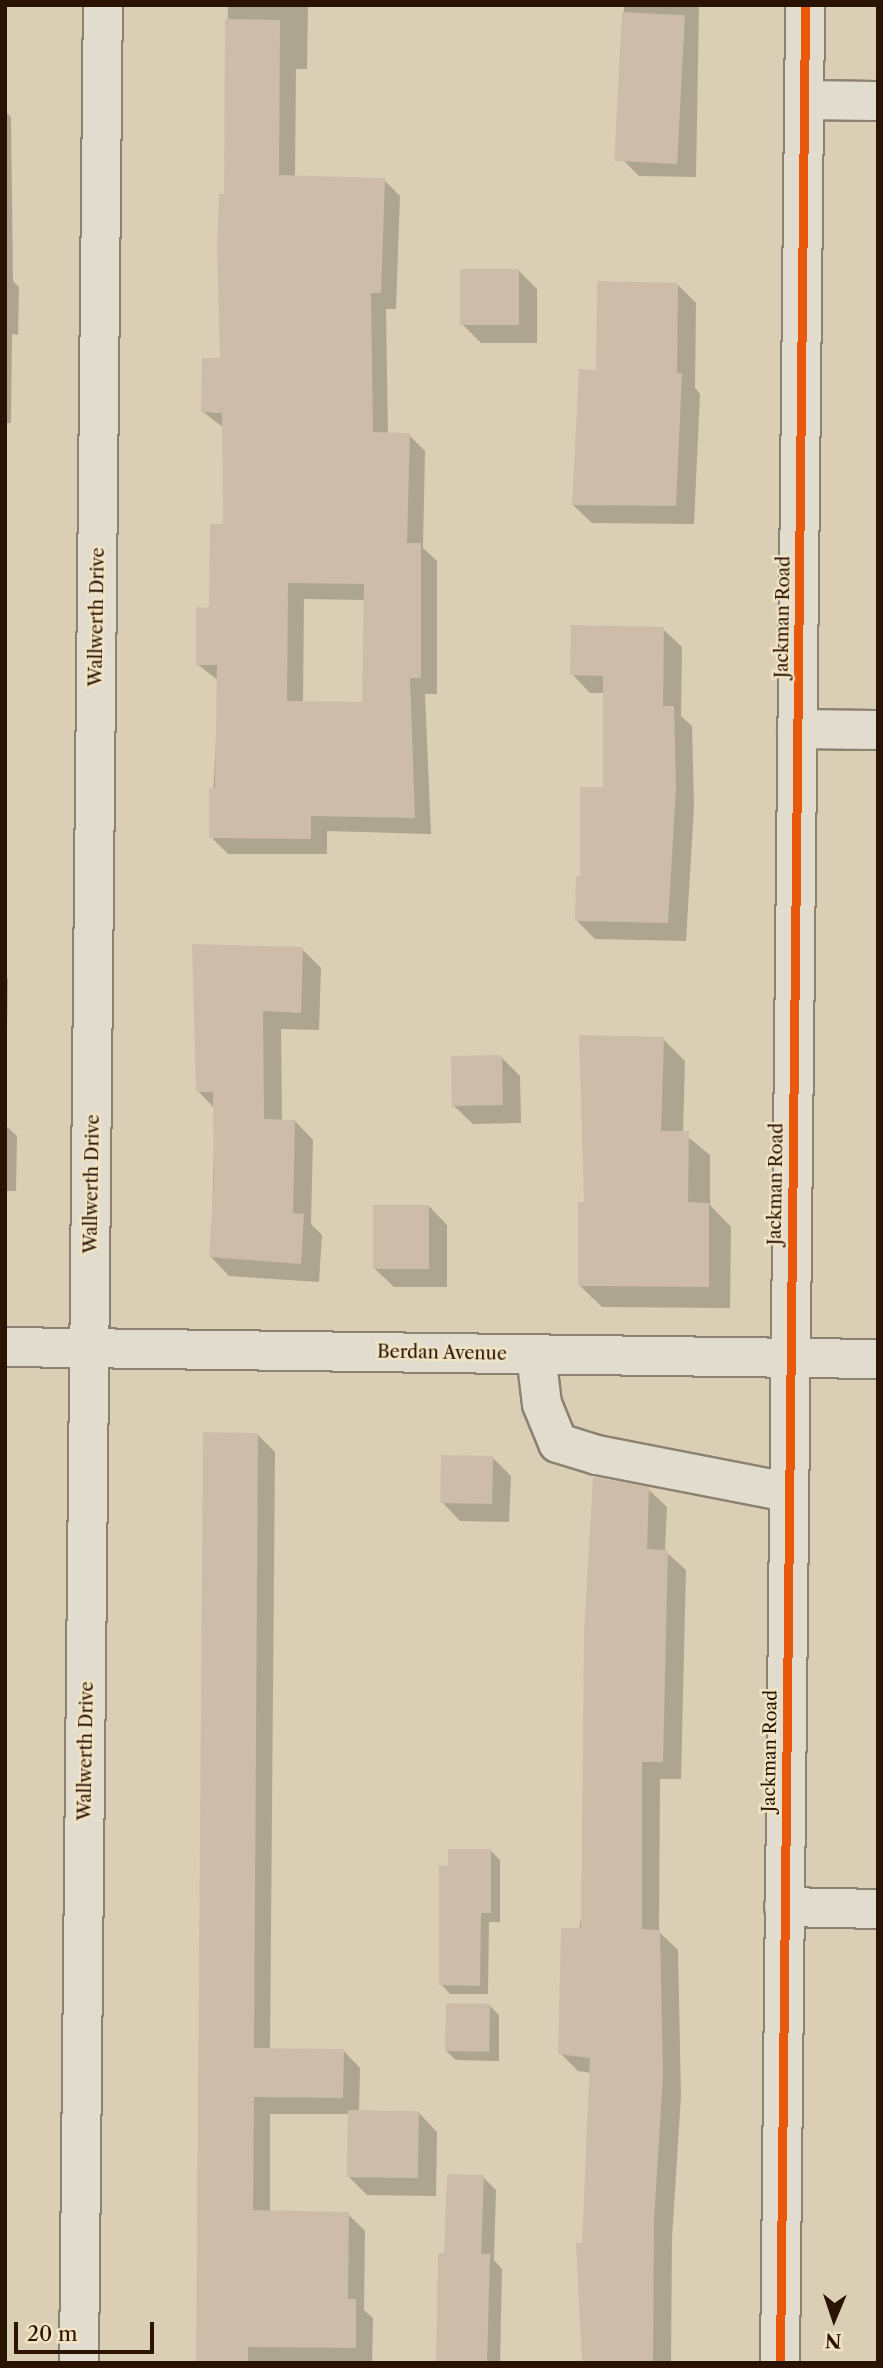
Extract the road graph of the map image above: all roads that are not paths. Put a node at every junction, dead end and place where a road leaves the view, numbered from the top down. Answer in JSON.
{"nodes":[{"id":1,"x":103,"y":5,"type":"edge"},
{"id":2,"x":805,"y":5,"type":"edge"},
{"id":3,"x":804,"y":100,"type":"junction"},
{"id":4,"x":878,"y":101,"type":"edge"},
{"id":5,"x":797,"y":729,"type":"junction"},
{"id":6,"x":878,"y":730,"type":"edge"},
{"id":7,"x":5,"y":1347,"type":"edge"},
{"id":8,"x":90,"y":1348,"type":"junction"},
{"id":9,"x":536,"y":1354,"type":"junction"},
{"id":10,"x":790,"y":1358,"type":"junction"},
{"id":11,"x":878,"y":1359,"type":"edge"},
{"id":12,"x":789,"y":1492,"type":"junction"},
{"id":13,"x":784,"y":1907,"type":"junction"},
{"id":14,"x":878,"y":1909,"type":"edge"},
{"id":15,"x":79,"y":2363,"type":"edge"},
{"id":16,"x":780,"y":2363,"type":"edge"}],
"edges":[{"from":1,"to":8,"type":"street","name":"Wallwerth Drive"},
{"from":2,"to":3,"type":"street","name":"Jackman Road"},
{"from":3,"to":4,"type":"street"},
{"from":3,"to":5,"type":"street","name":"Jackman Road"},
{"from":5,"to":6,"type":"street"},
{"from":5,"to":10,"type":"street","name":"Jackman Road"},
{"from":7,"to":8,"type":"street","name":"Berdan Avenue"},
{"from":8,"to":9,"type":"street","name":"Berdan Avenue"},
{"from":8,"to":15,"type":"street","name":"Wallwerth Drive"},
{"from":9,"to":10,"type":"street","name":"Berdan Avenue"},
{"from":9,"to":12,"type":"street"},
{"from":10,"to":11,"type":"street","name":"Berdan Avenue"},
{"from":10,"to":12,"type":"street","name":"Jackman Road"},
{"from":12,"to":13,"type":"street","name":"Jackman Road"},
{"from":13,"to":14,"type":"street"},
{"from":13,"to":16,"type":"street","name":"Jackman Road"}]}
